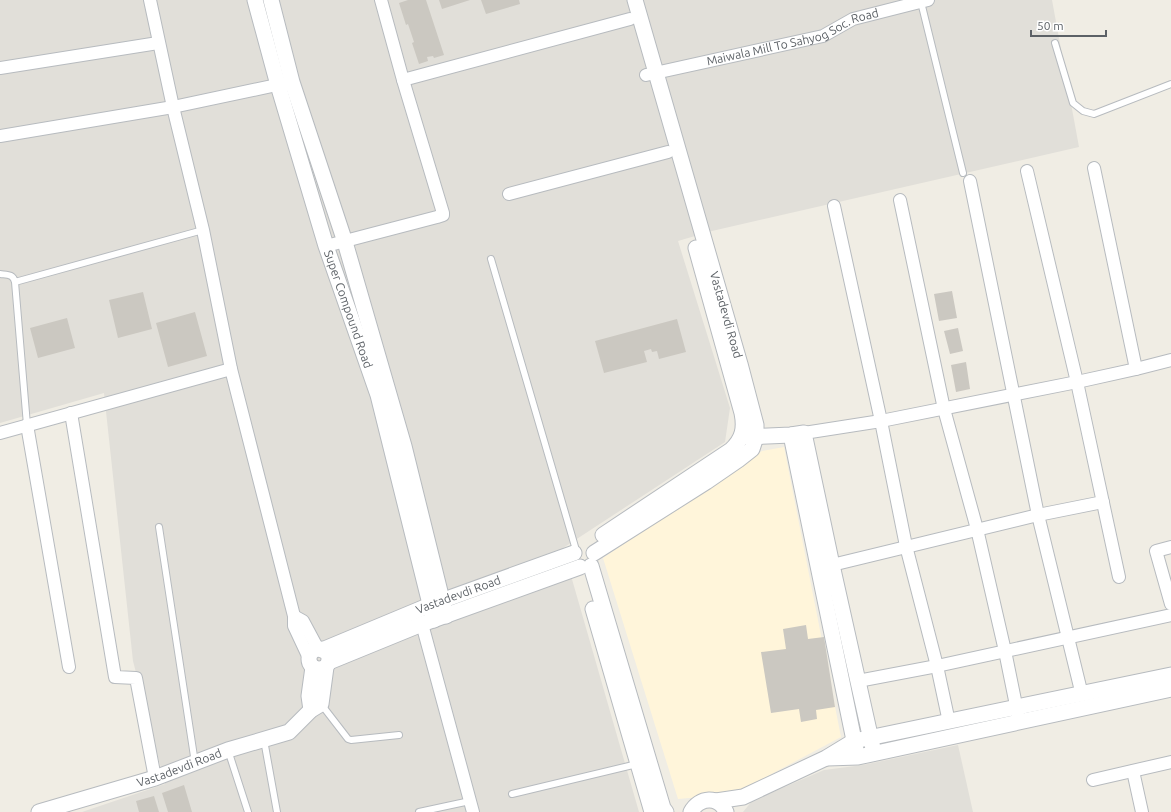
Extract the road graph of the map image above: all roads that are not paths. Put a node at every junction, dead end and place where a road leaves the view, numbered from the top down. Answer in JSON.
{"nodes":[{"id":1,"x":150,"y":0,"type":"edge"},
{"id":2,"x":254,"y":0,"type":"edge"},
{"id":3,"x":271,"y":0,"type":"edge"},
{"id":4,"x":381,"y":0,"type":"edge"},
{"id":5,"x":625,"y":0,"type":"edge"},
{"id":6,"x":635,"y":0,"type":"edge"},
{"id":7,"x":924,"y":1,"type":"edge"},
{"id":8,"x":893,"y":4,"type":"edge"},
{"id":9,"x":630,"y":19,"type":"junction"},
{"id":10,"x":158,"y":43,"type":"junction"},
{"id":11,"x":1055,"y":43,"type":"dead end"},
{"id":12,"x":0,"y":68,"type":"edge"},
{"id":13,"x":651,"y":74,"type":"junction"},
{"id":14,"x":404,"y":80,"type":"junction"},
{"id":15,"x":292,"y":82,"type":"junction"},
{"id":16,"x":1171,"y":84,"type":"edge"},
{"id":17,"x":278,"y":85,"type":"junction"},
{"id":18,"x":173,"y":107,"type":"junction"},
{"id":19,"x":0,"y":136,"type":"edge"},
{"id":20,"x":668,"y":152,"type":"junction"},
{"id":21,"x":1094,"y":168,"type":"dead end"},
{"id":22,"x":1027,"y":171,"type":"dead end"},
{"id":23,"x":966,"y":177,"type":"joint"},
{"id":24,"x":509,"y":194,"type":"dead end"},
{"id":25,"x":900,"y":200,"type":"dead end"},
{"id":26,"x":834,"y":206,"type":"dead end"},
{"id":27,"x":203,"y":230,"type":"junction"},
{"id":28,"x":345,"y":242,"type":"junction"},
{"id":29,"x":326,"y":246,"type":"junction"},
{"id":30,"x":491,"y":259,"type":"dead end"},
{"id":31,"x":0,"y":274,"type":"edge"},
{"id":32,"x":15,"y":282,"type":"junction"},
{"id":33,"x":1171,"y":360,"type":"edge"},
{"id":34,"x":231,"y":369,"type":"junction"},
{"id":35,"x":1136,"y":369,"type":"junction"},
{"id":36,"x":1077,"y":382,"type":"junction"},
{"id":37,"x":1012,"y":395,"type":"junction"},
{"id":38,"x":944,"y":409,"type":"junction"},
{"id":39,"x":71,"y":413,"type":"junction"},
{"id":40,"x":881,"y":421,"type":"junction"},
{"id":41,"x":27,"y":425,"type":"junction"},
{"id":42,"x":0,"y":433,"type":"edge"},
{"id":43,"x":797,"y":434,"type":"junction"},
{"id":44,"x":749,"y":437,"type":"junction"},
{"id":45,"x":1103,"y":502,"type":"junction"},
{"id":46,"x":1038,"y":515,"type":"junction"},
{"id":47,"x":159,"y":527,"type":"dead end"},
{"id":48,"x":977,"y":529,"type":"junction"},
{"id":49,"x":906,"y":546,"type":"junction"},
{"id":50,"x":1171,"y":547,"type":"edge"},
{"id":51,"x":583,"y":558,"type":"junction"},
{"id":52,"x":832,"y":565,"type":"junction"},
{"id":53,"x":1119,"y":577,"type":"dead end"},
{"id":54,"x":436,"y":603,"type":"junction"},
{"id":55,"x":1171,"y":604,"type":"edge"},
{"id":56,"x":1171,"y":615,"type":"edge"},
{"id":57,"x":434,"y":620,"type":"junction"},
{"id":58,"x":1069,"y":638,"type":"junction"},
{"id":59,"x":1005,"y":651,"type":"junction"},
{"id":60,"x":319,"y":659,"type":"junction"},
{"id":61,"x":937,"y":666,"type":"junction"},
{"id":62,"x":69,"y":667,"type":"dead end"},
{"id":63,"x":1171,"y":675,"type":"edge"},
{"id":64,"x":858,"y":681,"type":"junction"},
{"id":65,"x":1171,"y":689,"type":"edge"},
{"id":66,"x":1082,"y":694,"type":"junction"},
{"id":67,"x":316,"y":707,"type":"junction"},
{"id":68,"x":1018,"y":715,"type":"junction"},
{"id":69,"x":949,"y":722,"type":"junction"},
{"id":70,"x":399,"y":735,"type":"dead end"},
{"id":71,"x":871,"y":737,"type":"junction"},
{"id":72,"x":264,"y":740,"type":"junction"},
{"id":73,"x":854,"y":741,"type":"junction"},
{"id":74,"x":228,"y":750,"type":"junction"},
{"id":75,"x":874,"y":753,"type":"junction"},
{"id":76,"x":858,"y":757,"type":"junction"},
{"id":77,"x":826,"y":758,"type":"junction"},
{"id":78,"x":1171,"y":762,"type":"edge"},
{"id":79,"x":196,"y":763,"type":"junction"},
{"id":80,"x":637,"y":764,"type":"junction"},
{"id":81,"x":1134,"y":771,"type":"junction"},
{"id":82,"x":155,"y":778,"type":"junction"},
{"id":83,"x":1093,"y":780,"type":"dead end"},
{"id":84,"x":512,"y":794,"type":"dead end"},
{"id":85,"x":743,"y":797,"type":"junction"},
{"id":86,"x":472,"y":807,"type":"edge"},
{"id":87,"x":721,"y":807,"type":"edge"},
{"id":88,"x":39,"y":812,"type":"edge"},
{"id":89,"x":248,"y":812,"type":"edge"},
{"id":90,"x":278,"y":812,"type":"edge"},
{"id":91,"x":419,"y":812,"type":"edge"},
{"id":92,"x":652,"y":812,"type":"edge"},
{"id":93,"x":666,"y":812,"type":"edge"},
{"id":94,"x":691,"y":812,"type":"edge"},
{"id":95,"x":730,"y":812,"type":"edge"},
{"id":96,"x":1142,"y":812,"type":"edge"}],
"edges":[{"from":1,"to":10,"type":"street"},
{"from":2,"to":17,"type":"street","name":"Super Compound Road"},
{"from":3,"to":15,"type":"street","name":"Super Compound Road"},
{"from":4,"to":14,"type":"street"},
{"from":5,"to":9,"type":"street","name":"Vastadevdi Road"},
{"from":6,"to":13,"type":"street","name":"Vastadevdi Road"},
{"from":7,"to":8,"type":"street","name":"Maiwala Mill To Sahyog Soc. Road"},
{"from":7,"to":23,"type":"lane"},
{"from":8,"to":13,"type":"street","name":"Maiwala Mill To Sahyog Soc. Road"},
{"from":9,"to":13,"type":"street","name":"Vastadevdi Road"},
{"from":9,"to":14,"type":"street"},
{"from":10,"to":12,"type":"street"},
{"from":10,"to":18,"type":"street"},
{"from":11,"to":16,"type":"lane"},
{"from":13,"to":20,"type":"street","name":"Vastadevdi Road"},
{"from":13,"to":44,"type":"street","name":"Vastadevdi Road"},
{"from":14,"to":28,"type":"street"},
{"from":15,"to":17,"type":"street"},
{"from":15,"to":28,"type":"street","name":"Super Compound Road"},
{"from":17,"to":18,"type":"street"},
{"from":17,"to":29,"type":"street","name":"Super Compound Road"},
{"from":18,"to":19,"type":"street"},
{"from":18,"to":27,"type":"street"},
{"from":20,"to":24,"type":"street"},
{"from":20,"to":44,"type":"street","name":"Vastadevdi Road"},
{"from":21,"to":35,"type":"street"},
{"from":22,"to":36,"type":"street"},
{"from":23,"to":37,"type":"street"},
{"from":25,"to":38,"type":"street"},
{"from":26,"to":40,"type":"street"},
{"from":27,"to":32,"type":"lane"},
{"from":27,"to":34,"type":"street"},
{"from":28,"to":29,"type":"street"},
{"from":28,"to":54,"type":"street","name":"Super Compound Road"},
{"from":29,"to":54,"type":"street","name":"Super Compound Road"},
{"from":30,"to":51,"type":"lane"},
{"from":31,"to":32,"type":"lane"},
{"from":32,"to":41,"type":"lane"},
{"from":33,"to":35,"type":"street"},
{"from":34,"to":39,"type":"street"},
{"from":34,"to":60,"type":"street"},
{"from":35,"to":36,"type":"street"},
{"from":36,"to":37,"type":"street"},
{"from":36,"to":45,"type":"street"},
{"from":37,"to":38,"type":"street"},
{"from":37,"to":46,"type":"street"},
{"from":38,"to":40,"type":"street"},
{"from":38,"to":48,"type":"street"},
{"from":39,"to":41,"type":"street"},
{"from":39,"to":82,"type":"street"},
{"from":40,"to":43,"type":"street"},
{"from":40,"to":49,"type":"street"},
{"from":41,"to":42,"type":"street"},
{"from":41,"to":62,"type":"street"},
{"from":43,"to":44,"type":"street"},
{"from":43,"to":52,"type":"street"},
{"from":43,"to":73,"type":"street"},
{"from":44,"to":51,"type":"street","name":"Vastadevdi Road"},
{"from":45,"to":46,"type":"street"},
{"from":45,"to":53,"type":"street"},
{"from":46,"to":48,"type":"street"},
{"from":46,"to":58,"type":"street"},
{"from":47,"to":79,"type":"lane"},
{"from":48,"to":49,"type":"street"},
{"from":48,"to":59,"type":"street"},
{"from":49,"to":52,"type":"street"},
{"from":49,"to":61,"type":"street"},
{"from":50,"to":55,"type":"street"},
{"from":51,"to":54,"type":"street","name":"Vastadevdi Road"},
{"from":51,"to":57,"type":"street","name":"Vastadevdi Road"},
{"from":51,"to":80,"type":"street"},
{"from":51,"to":93,"type":"street"},
{"from":52,"to":64,"type":"street"},
{"from":54,"to":57,"type":"street","name":"Super Compound Road"},
{"from":54,"to":60,"type":"street","name":"Vastadevdi Road"},
{"from":56,"to":58,"type":"street"},
{"from":57,"to":60,"type":"street","name":"Vastadevdi Road"},
{"from":57,"to":86,"type":"street"},
{"from":58,"to":59,"type":"street"},
{"from":58,"to":66,"type":"street"},
{"from":59,"to":61,"type":"street"},
{"from":59,"to":68,"type":"street"},
{"from":60,"to":67,"type":"street"},
{"from":61,"to":64,"type":"street"},
{"from":61,"to":69,"type":"street"},
{"from":63,"to":66,"type":"street"},
{"from":64,"to":71,"type":"street"},
{"from":65,"to":68,"type":"street"},
{"from":66,"to":68,"type":"street"},
{"from":67,"to":70,"type":"lane"},
{"from":67,"to":72,"type":"street","name":"Vastadevdi Road"},
{"from":68,"to":69,"type":"street"},
{"from":68,"to":75,"type":"street"},
{"from":69,"to":71,"type":"street"},
{"from":71,"to":73,"type":"street"},
{"from":71,"to":75,"type":"street"},
{"from":72,"to":74,"type":"street","name":"Vastadevdi Road"},
{"from":72,"to":90,"type":"lane"},
{"from":73,"to":76,"type":"street"},
{"from":73,"to":77,"type":"street"},
{"from":74,"to":79,"type":"street","name":"Vastadevdi Road"},
{"from":74,"to":89,"type":"lane"},
{"from":75,"to":76,"type":"street"},
{"from":76,"to":77,"type":"street"},
{"from":77,"to":85,"type":"street"},
{"from":78,"to":81,"type":"street"},
{"from":79,"to":82,"type":"street","name":"Vastadevdi Road"},
{"from":80,"to":84,"type":"lane"},
{"from":80,"to":92,"type":"street"},
{"from":81,"to":83,"type":"street"},
{"from":81,"to":96,"type":"street"},
{"from":82,"to":88,"type":"street","name":"Vastadevdi Road"},
{"from":85,"to":87,"type":"street"},
{"from":85,"to":95,"type":"street"},
{"from":86,"to":91,"type":"lane"},
{"from":87,"to":94,"type":"street"}]}
